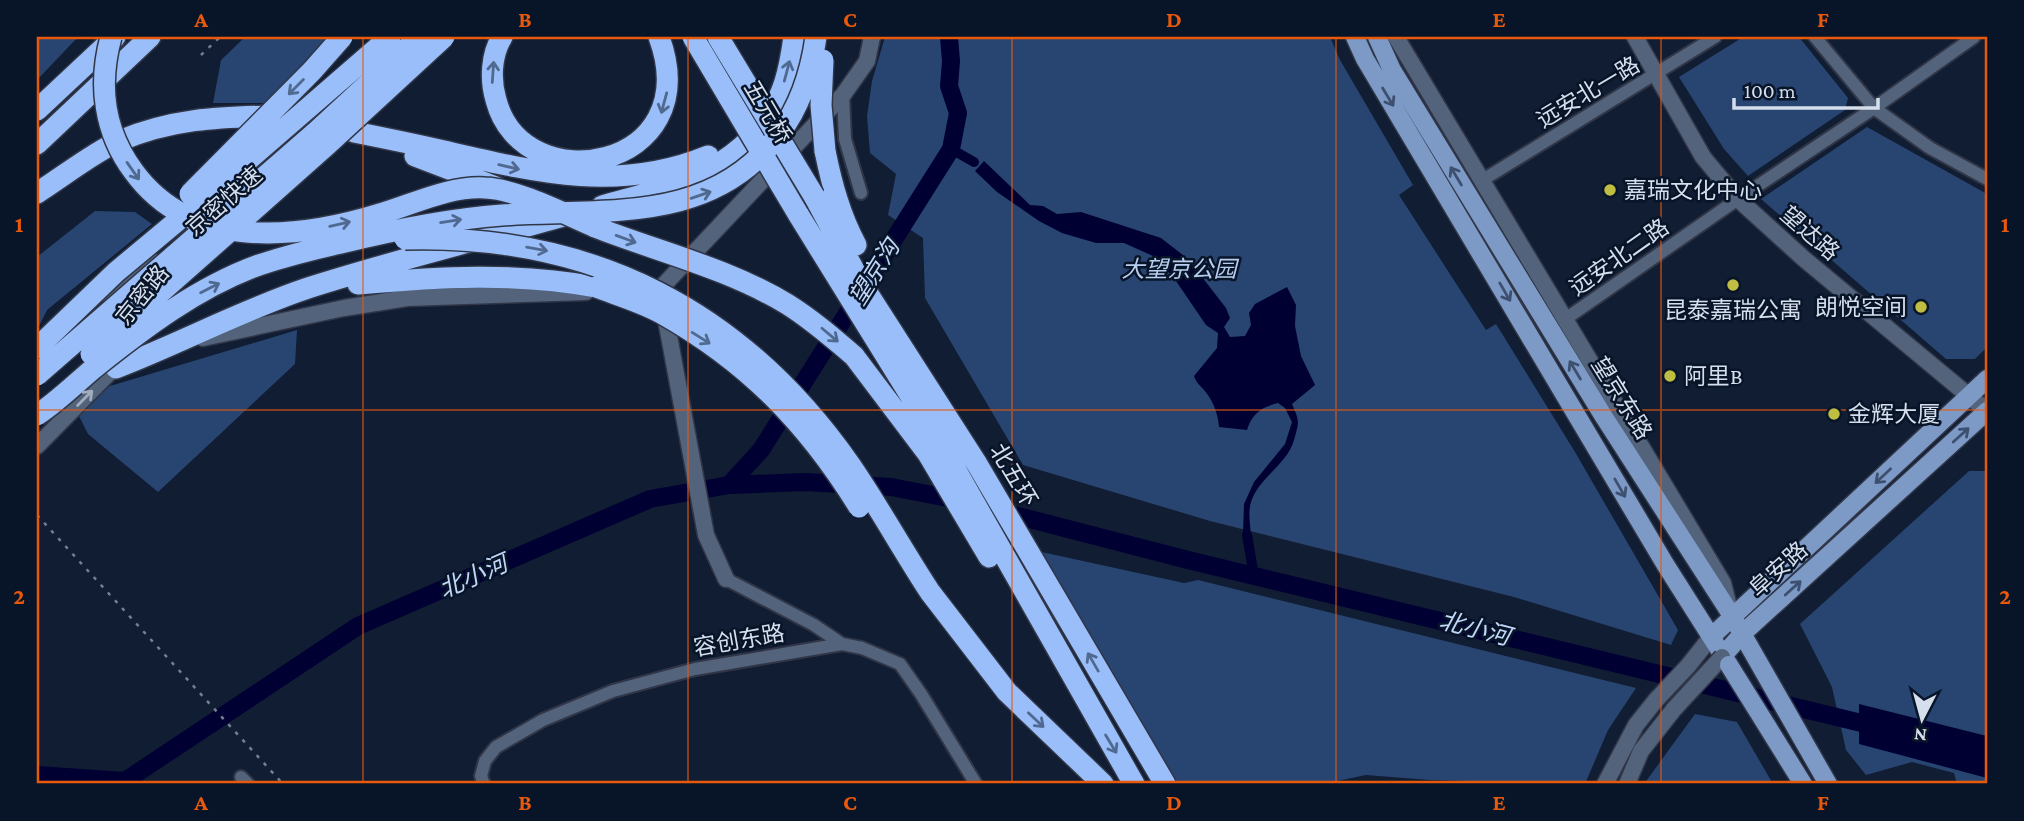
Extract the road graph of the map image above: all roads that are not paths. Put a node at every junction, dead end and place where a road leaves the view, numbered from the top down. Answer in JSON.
{"nodes":[{"id":1,"x":98,"y":37,"type":"edge"},
{"id":2,"x":113,"y":37,"type":"edge"},
{"id":3,"x":150,"y":37,"type":"edge"},
{"id":4,"x":342,"y":37,"type":"edge"},
{"id":5,"x":390,"y":37,"type":"edge"},
{"id":6,"x":412,"y":37,"type":"edge"},
{"id":7,"x":419,"y":37,"type":"edge"},
{"id":8,"x":444,"y":37,"type":"edge"},
{"id":9,"x":502,"y":37,"type":"edge"},
{"id":10,"x":659,"y":37,"type":"edge"},
{"id":11,"x":693,"y":37,"type":"edge"},
{"id":12,"x":718,"y":37,"type":"edge"},
{"id":13,"x":794,"y":37,"type":"edge"},
{"id":14,"x":816,"y":37,"type":"edge"},
{"id":15,"x":825,"y":37,"type":"edge"},
{"id":16,"x":872,"y":37,"type":"edge"},
{"id":17,"x":1355,"y":37,"type":"edge"},
{"id":18,"x":1377,"y":37,"type":"edge"},
{"id":19,"x":1396,"y":37,"type":"edge"},
{"id":20,"x":1635,"y":37,"type":"edge"},
{"id":21,"x":1715,"y":37,"type":"edge"},
{"id":22,"x":1815,"y":37,"type":"edge"},
{"id":23,"x":1974,"y":37,"type":"edge"},
{"id":24,"x":1655,"y":76,"type":"junction"},
{"id":25,"x":54,"y":94,"type":"junction"},
{"id":26,"x":843,"y":95,"type":"junction"},
{"id":27,"x":1409,"y":98,"type":"junction"},
{"id":28,"x":1874,"y":108,"type":"junction"},
{"id":29,"x":37,"y":110,"type":"edge"},
{"id":30,"x":772,"y":113,"type":"junction"},
{"id":31,"x":1443,"y":116,"type":"junction"},
{"id":32,"x":354,"y":132,"type":"junction"},
{"id":33,"x":37,"y":145,"type":"edge"},
{"id":34,"x":1987,"y":178,"type":"edge"},
{"id":35,"x":1481,"y":181,"type":"junction"},
{"id":36,"x":509,"y":192,"type":"junction"},
{"id":37,"x":37,"y":193,"type":"edge"},
{"id":38,"x":861,"y":193,"type":"dead end"},
{"id":39,"x":814,"y":196,"type":"joint"},
{"id":40,"x":1738,"y":199,"type":"junction"},
{"id":41,"x":798,"y":214,"type":"joint"},
{"id":42,"x":323,"y":247,"type":"junction"},
{"id":43,"x":116,"y":272,"type":"junction"},
{"id":44,"x":860,"y":285,"type":"junction"},
{"id":45,"x":307,"y":289,"type":"junction"},
{"id":46,"x":660,"y":289,"type":"junction"},
{"id":47,"x":880,"y":318,"type":"junction"},
{"id":48,"x":1564,"y":320,"type":"junction"},
{"id":49,"x":37,"y":333,"type":"edge"},
{"id":50,"x":173,"y":346,"type":"junction"},
{"id":51,"x":37,"y":348,"type":"edge"},
{"id":52,"x":116,"y":368,"type":"junction"},
{"id":53,"x":37,"y":375,"type":"edge"},
{"id":54,"x":1987,"y":379,"type":"edge"},
{"id":55,"x":1607,"y":391,"type":"junction"},
{"id":56,"x":1969,"y":396,"type":"junction"},
{"id":57,"x":37,"y":402,"type":"edge"},
{"id":58,"x":1987,"y":411,"type":"edge"},
{"id":59,"x":37,"y":415,"type":"edge"},
{"id":60,"x":1604,"y":417,"type":"junction"},
{"id":61,"x":37,"y":446,"type":"edge"},
{"id":62,"x":938,"y":456,"type":"junction"},
{"id":63,"x":726,"y":579,"type":"joint"},
{"id":64,"x":924,"y":593,"type":"junction"},
{"id":65,"x":1732,"y":616,"type":"junction"},
{"id":66,"x":1742,"y":634,"type":"junction"},
{"id":67,"x":1711,"y":637,"type":"junction"},
{"id":68,"x":842,"y":644,"type":"junction"},
{"id":69,"x":1725,"y":661,"type":"junction"},
{"id":70,"x":484,"y":784,"type":"edge"},
{"id":71,"x":976,"y":784,"type":"edge"},
{"id":72,"x":1103,"y":784,"type":"edge"},
{"id":73,"x":1134,"y":784,"type":"edge"},
{"id":74,"x":1165,"y":784,"type":"edge"},
{"id":75,"x":1605,"y":784,"type":"edge"},
{"id":76,"x":1627,"y":784,"type":"edge"},
{"id":77,"x":1803,"y":784,"type":"edge"},
{"id":78,"x":1828,"y":784,"type":"edge"}],
"edges":[{"from":1,"to":25,"type":"highway"},
{"from":2,"to":25,"type":"highway"},
{"from":2,"to":36,"type":"highway","one_way":true,"bridge":true},
{"from":3,"to":33,"type":"highway"},
{"from":4,"to":43,"type":"highway","one_way":true,"bridge":true},
{"from":5,"to":43,"type":"highway","bridge":true},
{"from":6,"to":49,"type":"street","name":"京密路"},
{"from":7,"to":53,"type":"highway","name":"京密快速","bridge":true},
{"from":8,"to":52,"type":"street","name":"京密路"},
{"from":8,"to":57,"type":"highway","name":"京密快速","bridge":true},
{"from":10,"to":9,"type":"highway","one_way":true},
{"from":11,"to":41,"type":"highway","name":"五元桥","bridge":true},
{"from":12,"to":39,"type":"highway","name":"五元桥","bridge":true},
{"from":30,"to":13,"type":"highway","one_way":true},
{"from":42,"to":14,"type":"highway","one_way":true,"bridge":true},
{"from":15,"to":44,"type":"highway","bridge":true},
{"from":16,"to":26,"type":"street"},
{"from":17,"to":67,"type":"main road","name":"望京东路","one_way":true},
{"from":18,"to":27,"type":"main road","name":"望京东路"},
{"from":19,"to":31,"type":"street"},
{"from":20,"to":24,"type":"street","name":"望达路"},
{"from":21,"to":24,"type":"street","name":"远安北一路"},
{"from":22,"to":28,"type":"street"},
{"from":23,"to":28,"type":"street","name":"远安北二路"},
{"from":24,"to":35,"type":"street","name":"远安北一路"},
{"from":24,"to":40,"type":"street","name":"望达路"},
{"from":25,"to":29,"type":"highway"},
{"from":26,"to":38,"type":"street"},
{"from":26,"to":46,"type":"street"},
{"from":27,"to":31,"type":"street"},
{"from":60,"to":27,"type":"main road","name":"望京东路","one_way":true},
{"from":28,"to":34,"type":"street"},
{"from":28,"to":40,"type":"street","name":"远安北二路"},
{"from":32,"to":30,"type":"highway","one_way":true},
{"from":30,"to":45,"type":"highway"},
{"from":31,"to":35,"type":"street"},
{"from":32,"to":36,"type":"highway","bridge":true},
{"from":32,"to":37,"type":"highway","bridge":true},
{"from":35,"to":48,"type":"street"},
{"from":36,"to":62,"type":"highway","one_way":true,"bridge":true},
{"from":39,"to":44,"type":"highway","name":"北五环"},
{"from":40,"to":48,"type":"street","name":"远安北二路"},
{"from":40,"to":56,"type":"street","name":"望达路"},
{"from":41,"to":44,"type":"highway","name":"北五环"},
{"from":59,"to":42,"type":"highway","one_way":true,"bridge":true},
{"from":42,"to":64,"type":"highway","one_way":true,"bridge":true},
{"from":43,"to":51,"type":"highway","bridge":true},
{"from":44,"to":47,"type":"highway"},
{"from":44,"to":47,"type":"highway","name":"北五环"},
{"from":45,"to":50,"type":"highway"},
{"from":45,"to":64,"type":"highway","one_way":true,"bridge":true},
{"from":46,"to":50,"type":"street"},
{"from":46,"to":63,"type":"street"},
{"from":47,"to":62,"type":"highway","name":"北五环"},
{"from":74,"to":47,"type":"highway","name":"北五环","one_way":true},
{"from":48,"to":55,"type":"street"},
{"from":50,"to":52,"type":"highway"},
{"from":61,"to":52,"type":"street","name":"京密路","one_way":true},
{"from":54,"to":56,"type":"main road","name":"阜安路"},
{"from":55,"to":60,"type":"street"},
{"from":55,"to":65,"type":"street"},
{"from":56,"to":58,"type":"street","name":"望达路"},
{"from":56,"to":65,"type":"main road","name":"阜安路","one_way":true},
{"from":66,"to":58,"type":"main road","name":"阜安路","one_way":true},
{"from":60,"to":65,"type":"main road","name":"望京东路"},
{"from":62,"to":73,"type":"highway","one_way":true},
{"from":63,"to":68,"type":"street"},
{"from":64,"to":72,"type":"highway","one_way":true},
{"from":65,"to":66,"type":"main road","name":"望京东路"},
{"from":65,"to":67,"type":"main road","name":"阜安路"},
{"from":66,"to":69,"type":"main road","name":"阜安路"},
{"from":66,"to":78,"type":"main road","name":"望京东路"},
{"from":67,"to":69,"type":"main road","name":"望京东路"},
{"from":67,"to":75,"type":"street","bridge":true},
{"from":68,"to":70,"type":"street","name":"容创东路"},
{"from":68,"to":71,"type":"street","name":"容创东路"},
{"from":69,"to":76,"type":"street","name":"阜安路","bridge":true},
{"from":69,"to":77,"type":"main road","name":"望京东路","bridge":true}]}
